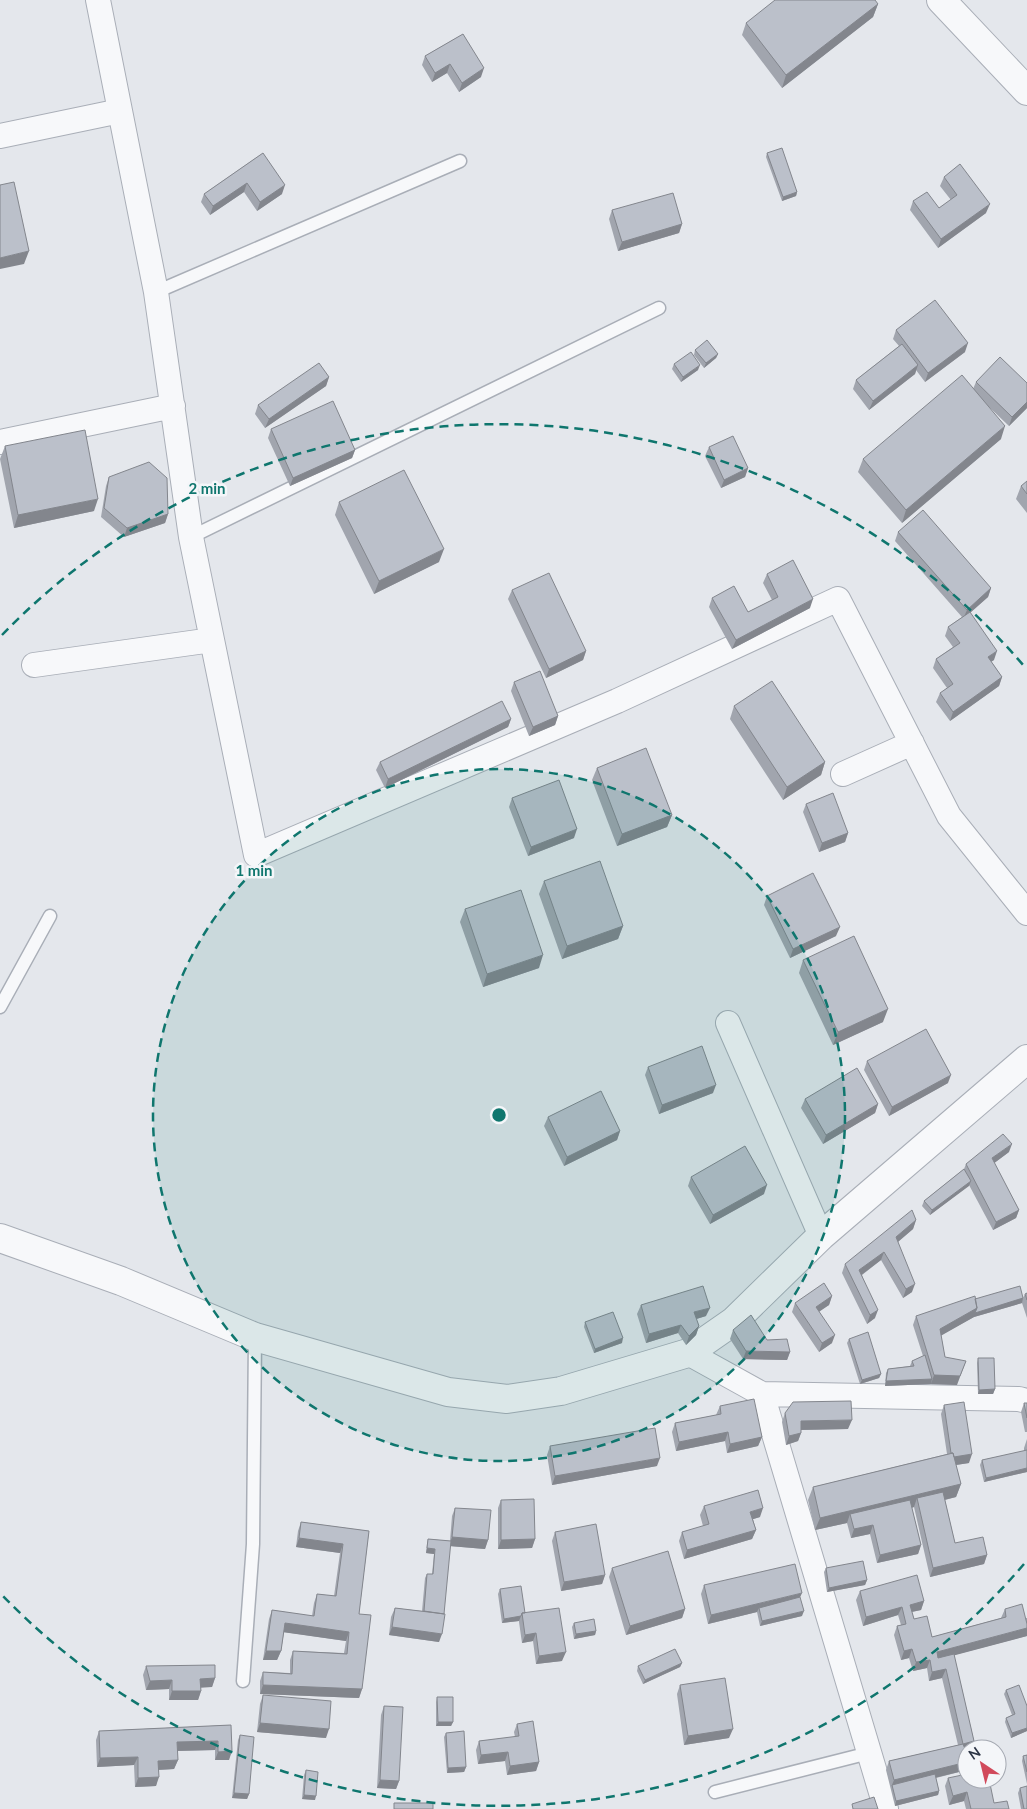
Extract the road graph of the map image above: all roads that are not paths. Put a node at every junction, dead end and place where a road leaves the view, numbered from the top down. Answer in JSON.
{"nodes":[{"id":1,"x":98,"y":0,"type":"edge"},
{"id":2,"x":941,"y":0,"type":"edge"},
{"id":3,"x":1027,"y":91,"type":"edge"},
{"id":4,"x":120,"y":111,"type":"junction"},
{"id":5,"x":0,"y":136,"type":"edge"},
{"id":6,"x":460,"y":161,"type":"dead end"},
{"id":7,"x":156,"y":292,"type":"junction"},
{"id":8,"x":659,"y":308,"type":"dead end"},
{"id":9,"x":172,"y":406,"type":"junction"},
{"id":10,"x":0,"y":442,"type":"edge"},
{"id":11,"x":192,"y":537,"type":"junction"},
{"id":12,"x":212,"y":640,"type":"junction"},
{"id":13,"x":34,"y":665,"type":"dead end"},
{"id":14,"x":912,"y":743,"type":"junction"},
{"id":15,"x":843,"y":774,"type":"dead end"},
{"id":16,"x":1027,"y":913,"type":"edge"},
{"id":17,"x":50,"y":916,"type":"dead end"},
{"id":18,"x":0,"y":1007,"type":"edge"},
{"id":19,"x":728,"y":1023,"type":"dead end"},
{"id":20,"x":1027,"y":1059,"type":"edge"},
{"id":21,"x":821,"y":1236,"type":"junction"},
{"id":22,"x":0,"y":1238,"type":"edge"},
{"id":23,"x":255,"y":1337,"type":"junction"},
{"id":24,"x":688,"y":1353,"type":"junction"},
{"id":25,"x":762,"y":1394,"type":"junction"},
{"id":26,"x":1027,"y":1401,"type":"edge"},
{"id":27,"x":243,"y":1680,"type":"dead end"},
{"id":28,"x":869,"y":1754,"type":"junction"},
{"id":29,"x":715,"y":1792,"type":"dead end"},
{"id":30,"x":886,"y":1809,"type":"edge"}],
"edges":[{"from":1,"to":4,"type":"street"},
{"from":2,"to":3,"type":"street"},
{"from":4,"to":5,"type":"street"},
{"from":4,"to":7,"type":"street"},
{"from":6,"to":7,"type":"lane"},
{"from":7,"to":9,"type":"street"},
{"from":8,"to":11,"type":"lane"},
{"from":9,"to":10,"type":"street"},
{"from":9,"to":11,"type":"street"},
{"from":11,"to":12,"type":"street"},
{"from":12,"to":13,"type":"street"},
{"from":12,"to":14,"type":"street"},
{"from":14,"to":15,"type":"street"},
{"from":14,"to":16,"type":"street"},
{"from":17,"to":18,"type":"lane"},
{"from":19,"to":21,"type":"street"},
{"from":20,"to":21,"type":"street"},
{"from":21,"to":24,"type":"street"},
{"from":22,"to":23,"type":"street"},
{"from":23,"to":24,"type":"street"},
{"from":23,"to":27,"type":"lane"},
{"from":24,"to":25,"type":"street"},
{"from":25,"to":26,"type":"street"},
{"from":25,"to":28,"type":"street"},
{"from":28,"to":29,"type":"lane"},
{"from":28,"to":30,"type":"street"}]}
